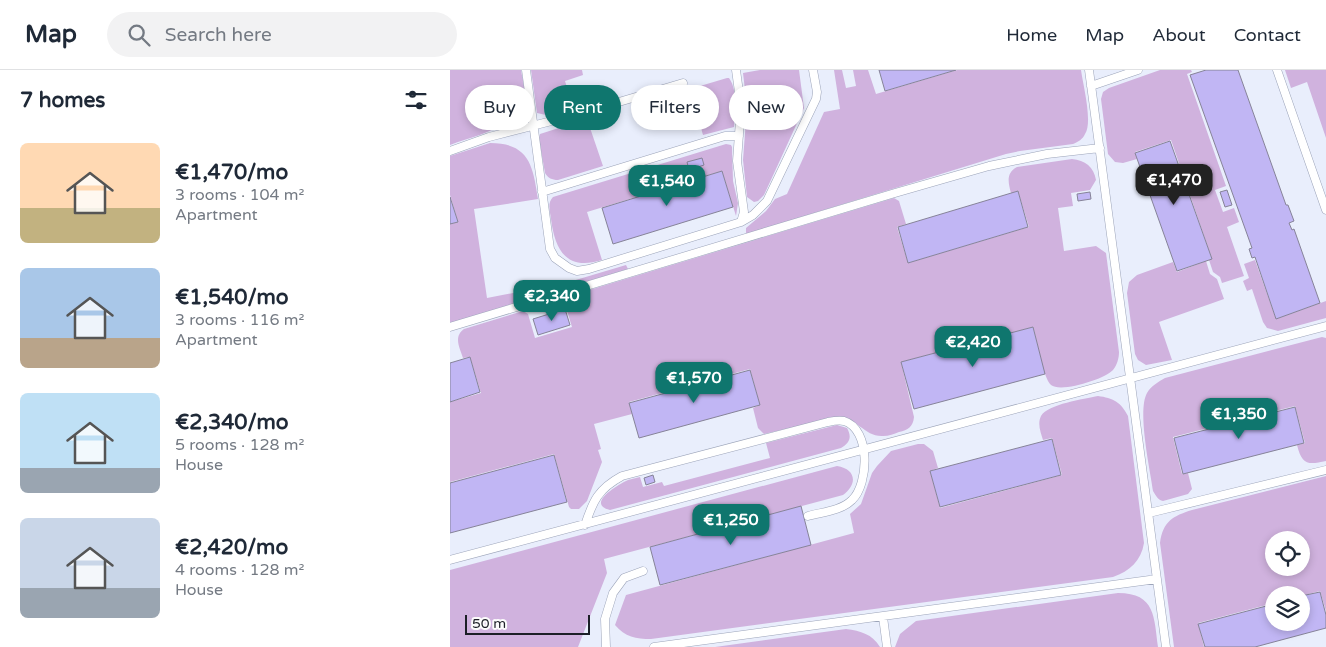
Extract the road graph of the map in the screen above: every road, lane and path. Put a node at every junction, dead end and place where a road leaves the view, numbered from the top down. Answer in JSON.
{"nodes":[{"id":1,"x":526,"y":70,"type":"edge"},
{"id":2,"x":736,"y":70,"type":"edge"},
{"id":3,"x":813,"y":70,"type":"edge"},
{"id":4,"x":1089,"y":70,"type":"edge"},
{"id":5,"x":1138,"y":70,"type":"edge"},
{"id":6,"x":1277,"y":70,"type":"edge"},
{"id":7,"x":683,"y":83,"type":"dead end"},
{"id":8,"x":528,"y":85,"type":"edge"},
{"id":9,"x":1091,"y":86,"type":"junction"},
{"id":10,"x":534,"y":126,"type":"edge"},
{"id":11,"x":517,"y":130,"type":"edge"},
{"id":12,"x":534,"y":130,"type":"edge"},
{"id":13,"x":739,"y":136,"type":"junction"},
{"id":14,"x":1100,"y":148,"type":"junction"},
{"id":15,"x":450,"y":151,"type":"edge"},
{"id":16,"x":542,"y":192,"type":"junction"},
{"id":17,"x":1326,"y":210,"type":"edge"},
{"id":18,"x":741,"y":222,"type":"junction"},
{"id":19,"x":1326,"y":326,"type":"edge"},
{"id":20,"x":450,"y":327,"type":"edge"},
{"id":21,"x":1131,"y":379,"type":"junction"},
{"id":22,"x":864,"y":450,"type":"junction"},
{"id":23,"x":1326,"y":470,"type":"edge"},
{"id":24,"x":1149,"y":513,"type":"junction"},
{"id":25,"x":808,"y":516,"type":"dead end"},
{"id":26,"x":584,"y":525,"type":"junction"},
{"id":27,"x":450,"y":560,"type":"edge"},
{"id":28,"x":643,"y":572,"type":"dead end"},
{"id":29,"x":1157,"y":579,"type":"junction"},
{"id":30,"x":883,"y":617,"type":"junction"},
{"id":31,"x":606,"y":647,"type":"edge"},
{"id":32,"x":654,"y":647,"type":"edge"},
{"id":33,"x":887,"y":647,"type":"edge"},
{"id":34,"x":1166,"y":647,"type":"edge"}],
"edges":[{"from":1,"to":8,"type":"lane"},
{"from":2,"to":13,"type":"lane"},
{"from":3,"to":18,"type":"lane"},
{"from":4,"to":9,"type":"lane"},
{"from":5,"to":9,"type":"lane"},
{"from":6,"to":17,"type":"lane"},
{"from":7,"to":10,"type":"lane"},
{"from":9,"to":14,"type":"lane"},
{"from":11,"to":15,"type":"lane"},
{"from":12,"to":16,"type":"lane"},
{"from":13,"to":16,"type":"lane"},
{"from":13,"to":18,"type":"lane"},
{"from":14,"to":20,"type":"lane"},
{"from":14,"to":21,"type":"lane"},
{"from":16,"to":18,"type":"lane"},
{"from":19,"to":21,"type":"lane"},
{"from":21,"to":22,"type":"lane"},
{"from":21,"to":24,"type":"lane"},
{"from":22,"to":25,"type":"lane"},
{"from":22,"to":26,"type":"lane"},
{"from":22,"to":26,"type":"lane"},
{"from":23,"to":24,"type":"lane"},
{"from":24,"to":29,"type":"lane"},
{"from":26,"to":27,"type":"lane"},
{"from":28,"to":31,"type":"lane"},
{"from":29,"to":30,"type":"lane"},
{"from":29,"to":34,"type":"lane"},
{"from":30,"to":32,"type":"lane"},
{"from":30,"to":33,"type":"lane"}]}
